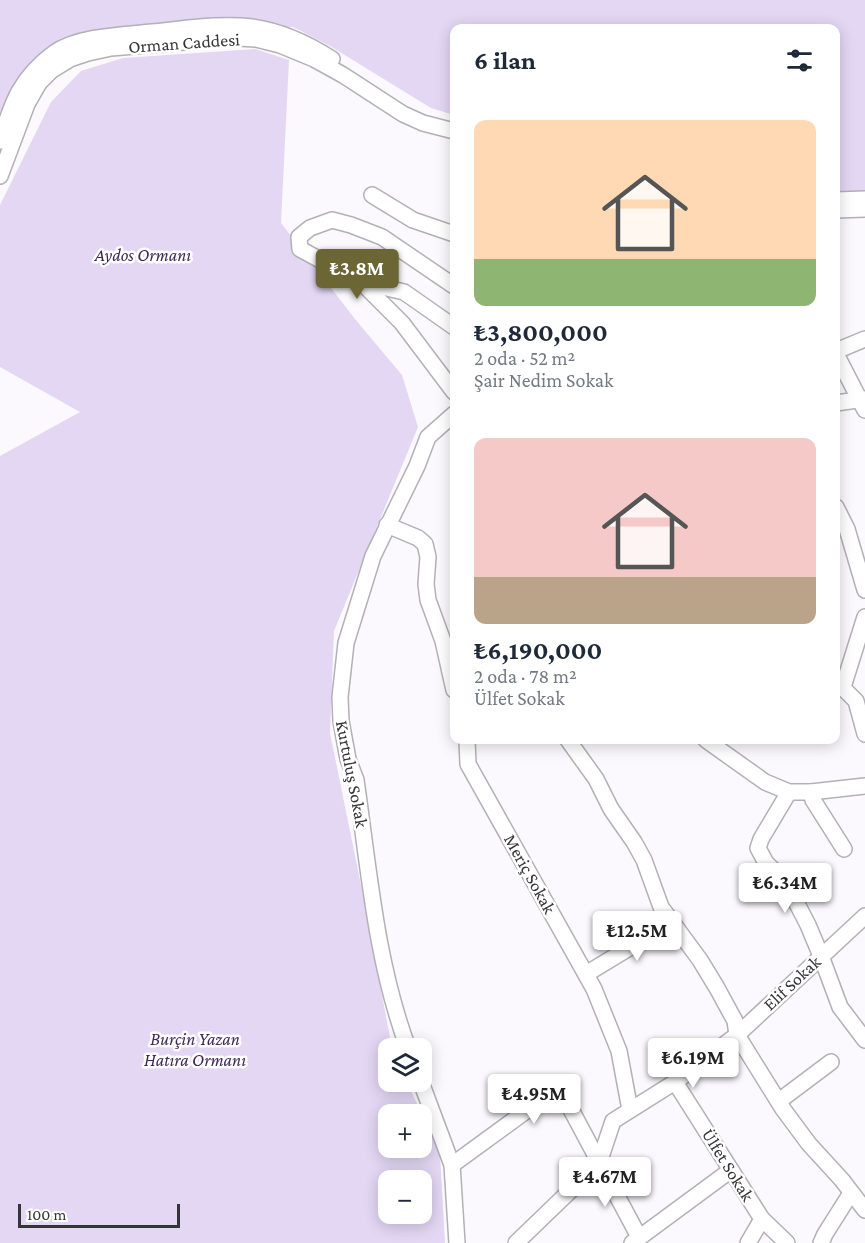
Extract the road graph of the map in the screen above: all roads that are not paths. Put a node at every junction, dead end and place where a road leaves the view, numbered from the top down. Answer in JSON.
{"nodes":[{"id":1,"x":450,"y":119,"type":"edge"},
{"id":2,"x":450,"y":130,"type":"edge"},
{"id":3,"x":0,"y":141,"type":"edge"},
{"id":4,"x":0,"y":176,"type":"edge"},
{"id":5,"x":372,"y":195,"type":"dead end"},
{"id":6,"x":865,"y":199,"type":"edge"},
{"id":7,"x":840,"y":200,"type":"edge"},
{"id":8,"x":865,"y":209,"type":"edge"},
{"id":9,"x":840,"y":210,"type":"edge"},
{"id":10,"x":450,"y":233,"type":"edge"},
{"id":11,"x":361,"y":282,"type":"junction"},
{"id":12,"x":450,"y":283,"type":"edge"},
{"id":13,"x":450,"y":324,"type":"edge"},
{"id":14,"x":865,"y":339,"type":"edge"},
{"id":15,"x":840,"y":350,"type":"edge"},
{"id":16,"x":840,"y":360,"type":"edge"},
{"id":17,"x":450,"y":387,"type":"edge"},
{"id":18,"x":863,"y":403,"type":"edge"},
{"id":19,"x":840,"y":404,"type":"edge"},
{"id":20,"x":450,"y":418,"type":"edge"},
{"id":21,"x":840,"y":519,"type":"edge"},
{"id":22,"x":387,"y":525,"type":"junction"},
{"id":23,"x":865,"y":590,"type":"edge"},
{"id":24,"x":865,"y":617,"type":"edge"},
{"id":25,"x":450,"y":672,"type":"edge"},
{"id":26,"x":840,"y":681,"type":"edge"},
{"id":27,"x":840,"y":685,"type":"edge"},
{"id":28,"x":861,"y":701,"type":"edge"},
{"id":29,"x":865,"y":734,"type":"edge"},
{"id":30,"x":467,"y":744,"type":"edge"},
{"id":31,"x":571,"y":744,"type":"edge"},
{"id":32,"x":712,"y":744,"type":"edge"},
{"id":33,"x":865,"y":786,"type":"edge"},
{"id":34,"x":789,"y":792,"type":"junction"},
{"id":35,"x":811,"y":792,"type":"junction"},
{"id":36,"x":844,"y":849,"type":"dead end"},
{"id":37,"x":864,"y":919,"type":"edge"},
{"id":38,"x":672,"y":922,"type":"junction"},
{"id":39,"x":821,"y":956,"type":"junction"},
{"id":40,"x":586,"y":974,"type":"junction"},
{"id":41,"x":738,"y":1035,"type":"junction"},
{"id":42,"x":405,"y":1038,"type":"edge"},
{"id":43,"x":865,"y":1040,"type":"edge"},
{"id":44,"x":831,"y":1062,"type":"dead end"},
{"id":45,"x":675,"y":1082,"type":"junction"},
{"id":46,"x":425,"y":1092,"type":"edge"},
{"id":47,"x":779,"y":1101,"type":"junction"},
{"id":48,"x":630,"y":1110,"type":"junction"},
{"id":49,"x":599,"y":1163,"type":"junction"},
{"id":50,"x":452,"y":1165,"type":"junction"},
{"id":51,"x":731,"y":1170,"type":"junction"},
{"id":52,"x":851,"y":1193,"type":"junction"},
{"id":53,"x":865,"y":1210,"type":"edge"},
{"id":54,"x":762,"y":1219,"type":"junction"},
{"id":55,"x":635,"y":1240,"type":"edge"},
{"id":56,"x":458,"y":1243,"type":"edge"},
{"id":57,"x":516,"y":1243,"type":"edge"},
{"id":58,"x":748,"y":1243,"type":"edge"},
{"id":59,"x":787,"y":1243,"type":"edge"},
{"id":60,"x":821,"y":1243,"type":"edge"}],
"edges":[{"from":1,"to":3,"type":"street","name":"Orman Caddesi"},
{"from":2,"to":4,"type":"street","name":"Orman Caddesi"},
{"from":5,"to":10,"type":"street"},
{"from":6,"to":7,"type":"street"},
{"from":8,"to":9,"type":"street"},
{"from":11,"to":12,"type":"street"},
{"from":11,"to":13,"type":"street"},
{"from":11,"to":17,"type":"street"},
{"from":14,"to":15,"type":"street"},
{"from":16,"to":18,"type":"street"},
{"from":18,"to":19,"type":"street"},
{"from":20,"to":22,"type":"street","name":"Kurtuluş Sokak"},
{"from":21,"to":23,"type":"street"},
{"from":22,"to":25,"type":"street"},
{"from":22,"to":42,"type":"street","name":"Kurtuluş Sokak"},
{"from":24,"to":26,"type":"street"},
{"from":27,"to":28,"type":"street"},
{"from":28,"to":29,"type":"street"},
{"from":30,"to":40,"type":"street","name":"Meriç Sokak"},
{"from":31,"to":38,"type":"street"},
{"from":32,"to":34,"type":"street"},
{"from":33,"to":35,"type":"street"},
{"from":34,"to":35,"type":"street"},
{"from":34,"to":39,"type":"street"},
{"from":35,"to":36,"type":"street"},
{"from":37,"to":39,"type":"street","name":"Elif Sokak"},
{"from":38,"to":40,"type":"street"},
{"from":38,"to":41,"type":"street"},
{"from":39,"to":41,"type":"street","name":"Elif Sokak"},
{"from":39,"to":43,"type":"street"},
{"from":40,"to":48,"type":"street","name":"Meriç Sokak"},
{"from":41,"to":45,"type":"street","name":"Elif Sokak"},
{"from":41,"to":47,"type":"street"},
{"from":44,"to":47,"type":"street"},
{"from":45,"to":48,"type":"street","name":"Elif Sokak"},
{"from":45,"to":51,"type":"street","name":"Ülfet Sokak"},
{"from":46,"to":50,"type":"street"},
{"from":47,"to":52,"type":"street"},
{"from":48,"to":49,"type":"street","name":"Elif Sokak"},
{"from":49,"to":50,"type":"street"},
{"from":49,"to":55,"type":"street"},
{"from":49,"to":57,"type":"street","name":"Elif Sokak"},
{"from":50,"to":56,"type":"street"},
{"from":51,"to":54,"type":"street","name":"Ülfet Sokak"},
{"from":51,"to":55,"type":"street"},
{"from":52,"to":53,"type":"street"},
{"from":52,"to":60,"type":"street"},
{"from":54,"to":58,"type":"street"},
{"from":54,"to":59,"type":"street","name":"Ülfet Sokak"}]}
